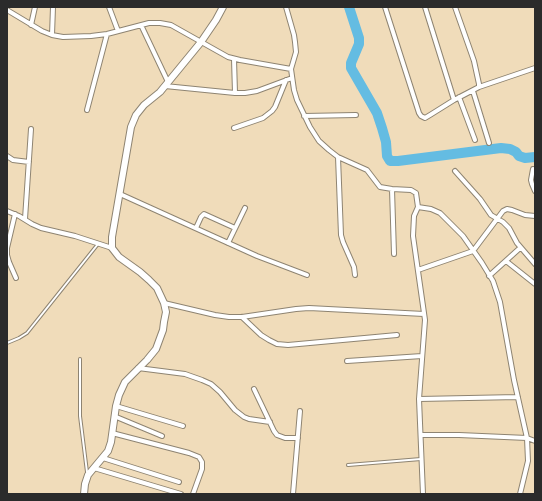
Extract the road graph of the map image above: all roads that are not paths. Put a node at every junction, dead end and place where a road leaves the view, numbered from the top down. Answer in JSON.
{"nodes":[{"id":1,"x":35,"y":7,"type":"edge"},
{"id":2,"x":53,"y":7,"type":"edge"},
{"id":3,"x":109,"y":7,"type":"edge"},
{"id":4,"x":223,"y":7,"type":"edge"},
{"id":5,"x":286,"y":7,"type":"edge"},
{"id":6,"x":385,"y":7,"type":"edge"},
{"id":7,"x":425,"y":7,"type":"edge"},
{"id":8,"x":455,"y":7,"type":"edge"},
{"id":9,"x":7,"y":10,"type":"edge"},
{"id":10,"x":31,"y":24,"type":"junction"},
{"id":11,"x":141,"y":26,"type":"junction"},
{"id":12,"x":118,"y":31,"type":"junction"},
{"id":13,"x":107,"y":34,"type":"junction"},
{"id":14,"x":52,"y":35,"type":"junction"},
{"id":15,"x":201,"y":42,"type":"junction"},
{"id":16,"x":234,"y":58,"type":"junction"},
{"id":17,"x":535,"y":68,"type":"edge"},
{"id":18,"x":291,"y":69,"type":"junction"},
{"id":19,"x":292,"y":78,"type":"junction"},
{"id":20,"x":286,"y":80,"type":"junction"},
{"id":21,"x":166,"y":84,"type":"junction"},
{"id":22,"x":479,"y":87,"type":"junction"},
{"id":23,"x":473,"y":90,"type":"junction"},
{"id":24,"x":235,"y":93,"type":"junction"},
{"id":25,"x":459,"y":97,"type":"junction"},
{"id":26,"x":454,"y":100,"type":"junction"},
{"id":27,"x":86,"y":110,"type":"dead end"},
{"id":28,"x":356,"y":115,"type":"dead end"},
{"id":29,"x":304,"y":116,"type":"junction"},
{"id":30,"x":234,"y":128,"type":"dead end"},
{"id":31,"x":31,"y":129,"type":"dead end"},
{"id":32,"x":476,"y":140,"type":"dead end"},
{"id":33,"x":489,"y":143,"type":"dead end"},
{"id":34,"x":7,"y":156,"type":"edge"},
{"id":35,"x":338,"y":157,"type":"junction"},
{"id":36,"x":28,"y":162,"type":"junction"},
{"id":37,"x":533,"y":169,"type":"dead end"},
{"id":38,"x":455,"y":171,"type":"dead end"},
{"id":39,"x":392,"y":190,"type":"junction"},
{"id":40,"x":535,"y":191,"type":"edge"},
{"id":41,"x":120,"y":194,"type":"junction"},
{"id":42,"x":418,"y":207,"type":"junction"},
{"id":43,"x":245,"y":208,"type":"dead end"},
{"id":44,"x":7,"y":211,"type":"edge"},
{"id":45,"x":15,"y":214,"type":"junction"},
{"id":46,"x":535,"y":216,"type":"edge"},
{"id":47,"x":25,"y":219,"type":"junction"},
{"id":48,"x":497,"y":219,"type":"junction"},
{"id":49,"x":196,"y":228,"type":"junction"},
{"id":50,"x":235,"y":228,"type":"junction"},
{"id":51,"x":99,"y":243,"type":"junction"},
{"id":52,"x":228,"y":243,"type":"junction"},
{"id":53,"x":112,"y":248,"type":"junction"},
{"id":54,"x":520,"y":248,"type":"junction"},
{"id":55,"x":473,"y":251,"type":"junction"},
{"id":56,"x":394,"y":254,"type":"dead end"},
{"id":57,"x":506,"y":260,"type":"junction"},
{"id":58,"x":535,"y":264,"type":"edge"},
{"id":59,"x":418,"y":270,"type":"junction"},
{"id":60,"x":307,"y":275,"type":"dead end"},
{"id":61,"x":355,"y":275,"type":"dead end"},
{"id":62,"x":490,"y":276,"type":"junction"},
{"id":63,"x":16,"y":278,"type":"dead end"},
{"id":64,"x":535,"y":284,"type":"edge"},
{"id":65,"x":164,"y":303,"type":"junction"},
{"id":66,"x":424,"y":314,"type":"junction"},
{"id":67,"x":242,"y":317,"type":"junction"},
{"id":68,"x":397,"y":335,"type":"dead end"},
{"id":69,"x":7,"y":343,"type":"edge"},
{"id":70,"x":422,"y":356,"type":"junction"},
{"id":71,"x":80,"y":359,"type":"dead end"},
{"id":72,"x":347,"y":361,"type":"dead end"},
{"id":73,"x":138,"y":368,"type":"junction"},
{"id":74,"x":254,"y":389,"type":"dead end"},
{"id":75,"x":518,"y":397,"type":"junction"},
{"id":76,"x":419,"y":399,"type":"junction"},
{"id":77,"x":116,"y":406,"type":"junction"},
{"id":78,"x":300,"y":411,"type":"dead end"},
{"id":79,"x":114,"y":416,"type":"junction"},
{"id":80,"x":270,"y":422,"type":"junction"},
{"id":81,"x":183,"y":426,"type":"dead end"},
{"id":82,"x":112,"y":432,"type":"junction"},
{"id":83,"x":421,"y":435,"type":"junction"},
{"id":84,"x":162,"y":436,"type":"dead end"},
{"id":85,"x":298,"y":438,"type":"junction"},
{"id":86,"x":527,"y":438,"type":"junction"},
{"id":87,"x":535,"y":440,"type":"edge"},
{"id":88,"x":103,"y":458,"type":"junction"},
{"id":89,"x":422,"y":459,"type":"junction"},
{"id":90,"x":348,"y":465,"type":"dead end"},
{"id":91,"x":94,"y":468,"type":"junction"},
{"id":92,"x":88,"y":475,"type":"junction"},
{"id":93,"x":179,"y":482,"type":"dead end"},
{"id":94,"x":84,"y":494,"type":"edge"},
{"id":95,"x":181,"y":494,"type":"edge"},
{"id":96,"x":194,"y":494,"type":"edge"},
{"id":97,"x":293,"y":494,"type":"edge"},
{"id":98,"x":423,"y":494,"type":"edge"},
{"id":99,"x":520,"y":494,"type":"edge"}],
"edges":[{"from":1,"to":10,"type":"street"},
{"from":2,"to":14,"type":"street"},
{"from":3,"to":12,"type":"street"},
{"from":4,"to":15,"type":"street"},
{"from":5,"to":18,"type":"street"},
{"from":6,"to":26,"type":"street"},
{"from":7,"to":26,"type":"street"},
{"from":8,"to":22,"type":"street"},
{"from":9,"to":10,"type":"street"},
{"from":10,"to":14,"type":"street"},
{"from":11,"to":12,"type":"street"},
{"from":11,"to":15,"type":"street"},
{"from":11,"to":21,"type":"street"},
{"from":12,"to":13,"type":"street"},
{"from":13,"to":14,"type":"street"},
{"from":13,"to":27,"type":"street"},
{"from":15,"to":16,"type":"street"},
{"from":15,"to":21,"type":"street"},
{"from":16,"to":18,"type":"street"},
{"from":16,"to":24,"type":"street"},
{"from":17,"to":22,"type":"street"},
{"from":18,"to":19,"type":"street"},
{"from":19,"to":20,"type":"street"},
{"from":19,"to":29,"type":"street"},
{"from":20,"to":24,"type":"street"},
{"from":20,"to":30,"type":"street"},
{"from":21,"to":24,"type":"street"},
{"from":21,"to":41,"type":"street"},
{"from":22,"to":23,"type":"street"},
{"from":23,"to":25,"type":"street"},
{"from":23,"to":33,"type":"street"},
{"from":25,"to":26,"type":"street"},
{"from":25,"to":32,"type":"street"},
{"from":28,"to":29,"type":"street"},
{"from":29,"to":35,"type":"street"},
{"from":31,"to":36,"type":"street"},
{"from":34,"to":36,"type":"street"},
{"from":35,"to":39,"type":"street"},
{"from":35,"to":61,"type":"street"},
{"from":36,"to":47,"type":"street"},
{"from":37,"to":40,"type":"street"},
{"from":38,"to":48,"type":"street"},
{"from":39,"to":42,"type":"street"},
{"from":39,"to":56,"type":"street"},
{"from":41,"to":49,"type":"street"},
{"from":41,"to":53,"type":"street"},
{"from":42,"to":55,"type":"street"},
{"from":42,"to":59,"type":"street"},
{"from":43,"to":50,"type":"street"},
{"from":44,"to":45,"type":"street"},
{"from":45,"to":47,"type":"street"},
{"from":45,"to":63,"type":"street"},
{"from":46,"to":48,"type":"street"},
{"from":47,"to":51,"type":"street"},
{"from":48,"to":54,"type":"street"},
{"from":48,"to":55,"type":"street"},
{"from":49,"to":50,"type":"street"},
{"from":49,"to":52,"type":"street"},
{"from":50,"to":52,"type":"street"},
{"from":51,"to":53,"type":"street"},
{"from":51,"to":69,"type":"lane"},
{"from":52,"to":60,"type":"street"},
{"from":53,"to":65,"type":"street"},
{"from":54,"to":57,"type":"street"},
{"from":54,"to":58,"type":"street"},
{"from":55,"to":59,"type":"street"},
{"from":55,"to":62,"type":"street"},
{"from":57,"to":62,"type":"street"},
{"from":57,"to":64,"type":"street"},
{"from":59,"to":66,"type":"street"},
{"from":62,"to":75,"type":"street"},
{"from":65,"to":67,"type":"street"},
{"from":65,"to":73,"type":"street"},
{"from":66,"to":67,"type":"street"},
{"from":66,"to":70,"type":"street"},
{"from":67,"to":68,"type":"street"},
{"from":70,"to":72,"type":"street"},
{"from":70,"to":76,"type":"street"},
{"from":71,"to":92,"type":"lane"},
{"from":73,"to":77,"type":"street"},
{"from":73,"to":80,"type":"street"},
{"from":74,"to":80,"type":"street"},
{"from":75,"to":76,"type":"street"},
{"from":75,"to":86,"type":"street"},
{"from":76,"to":83,"type":"street"},
{"from":77,"to":79,"type":"street"},
{"from":77,"to":81,"type":"street"},
{"from":78,"to":85,"type":"street"},
{"from":79,"to":82,"type":"street"},
{"from":79,"to":84,"type":"street"},
{"from":80,"to":85,"type":"street"},
{"from":82,"to":88,"type":"street"},
{"from":82,"to":96,"type":"street"},
{"from":83,"to":86,"type":"street"},
{"from":83,"to":89,"type":"street"},
{"from":85,"to":97,"type":"street"},
{"from":86,"to":87,"type":"street"},
{"from":86,"to":99,"type":"street"},
{"from":88,"to":91,"type":"street"},
{"from":88,"to":93,"type":"street"},
{"from":89,"to":90,"type":"lane"},
{"from":89,"to":98,"type":"street"},
{"from":91,"to":92,"type":"street"},
{"from":91,"to":95,"type":"street"},
{"from":92,"to":94,"type":"street"}]}
